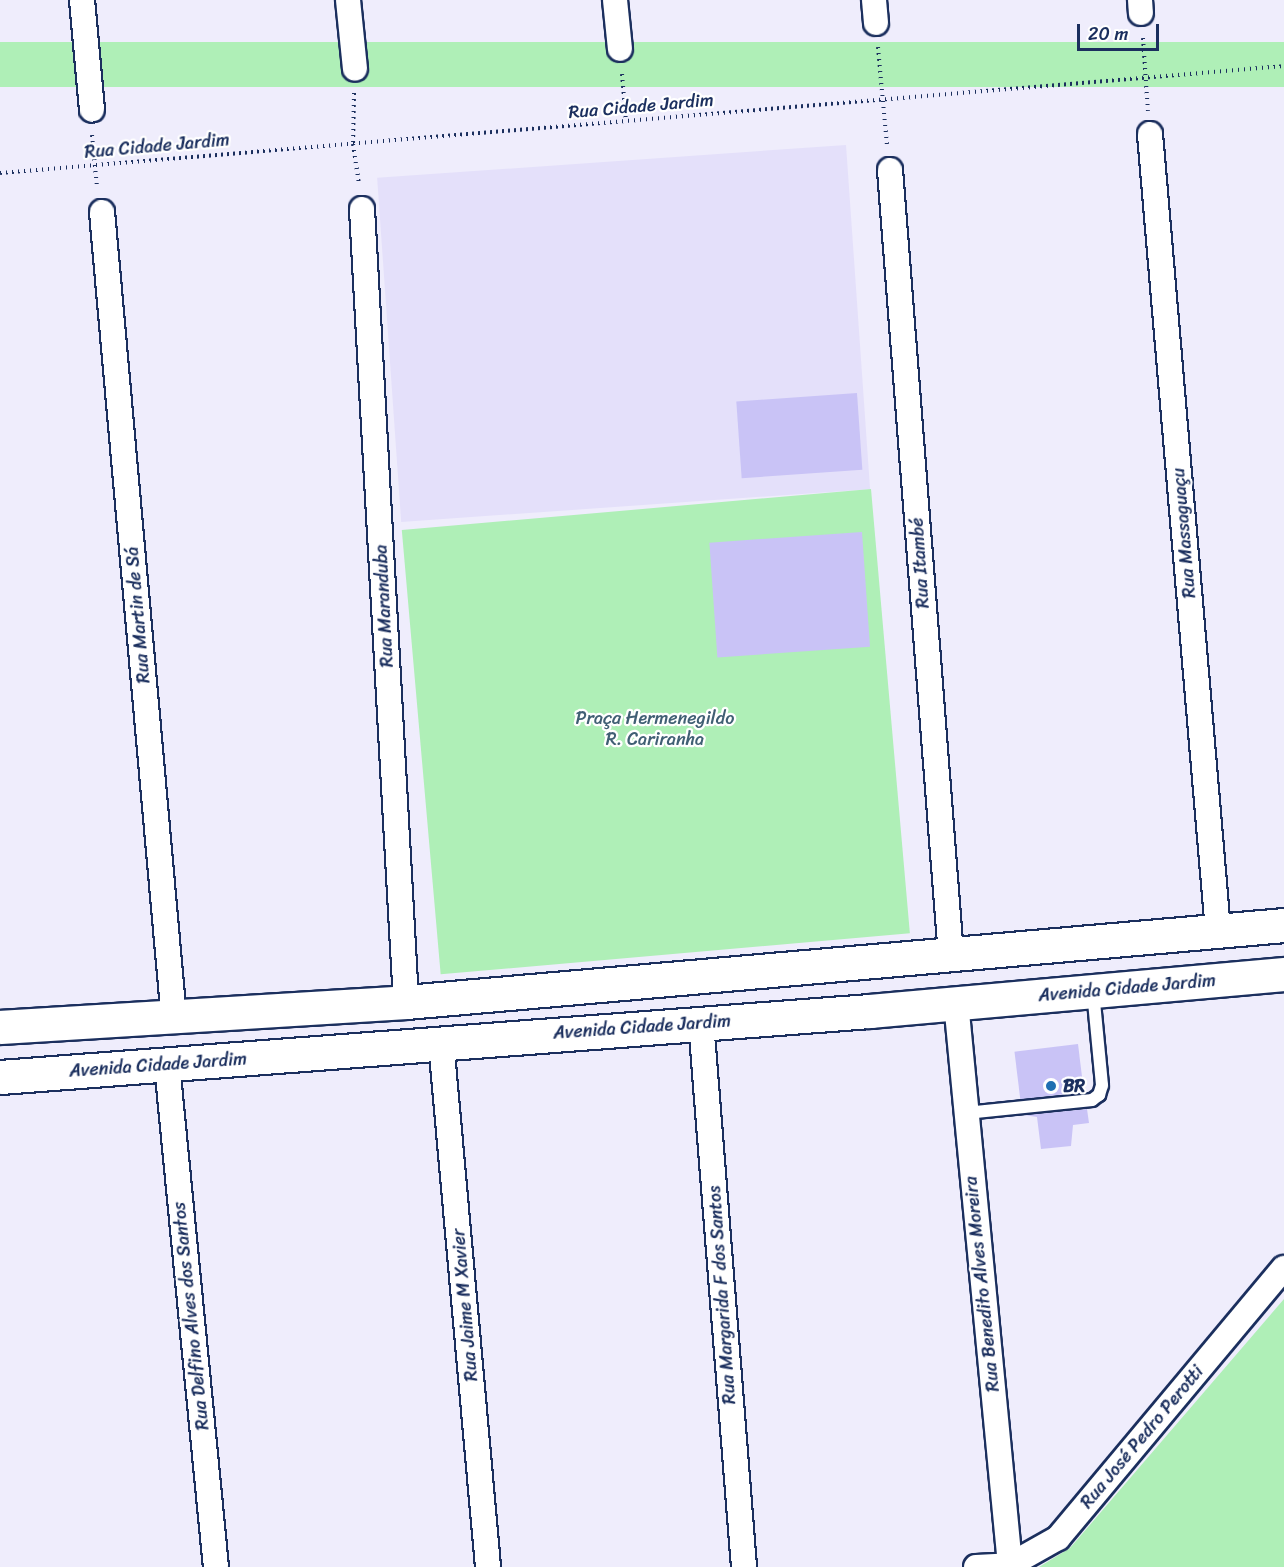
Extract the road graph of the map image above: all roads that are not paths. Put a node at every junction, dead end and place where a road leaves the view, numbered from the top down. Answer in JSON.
{"nodes":[{"id":1,"x":82,"y":0,"type":"edge"},
{"id":2,"x":348,"y":0,"type":"edge"},
{"id":3,"x":615,"y":0,"type":"edge"},
{"id":4,"x":620,"y":49,"type":"road end"},
{"id":5,"x":355,"y":69,"type":"road end"},
{"id":6,"x":92,"y":110,"type":"road end"},
{"id":7,"x":1150,"y":134,"type":"road end"},
{"id":8,"x":890,"y":170,"type":"road end"},
{"id":9,"x":362,"y":209,"type":"road end"},
{"id":10,"x":102,"y":212,"type":"road end"},
{"id":11,"x":1284,"y":925,"type":"edge"},
{"id":12,"x":1218,"y":931,"type":"junction"},
{"id":13,"x":951,"y":955,"type":"junction"},
{"id":14,"x":866,"y":963,"type":"junction"},
{"id":15,"x":1284,"y":974,"type":"edge"},
{"id":16,"x":1093,"y":990,"type":"junction"},
{"id":17,"x":406,"y":1002,"type":"junction"},
{"id":18,"x":956,"y":1002,"type":"junction"},
{"id":19,"x":869,"y":1011,"type":"junction"},
{"id":20,"x":174,"y":1018,"type":"junction"},
{"id":21,"x":701,"y":1022,"type":"junction"},
{"id":22,"x":0,"y":1027,"type":"edge"},
{"id":23,"x":441,"y":1042,"type":"junction"},
{"id":24,"x":167,"y":1065,"type":"junction"},
{"id":25,"x":0,"y":1077,"type":"edge"},
{"id":26,"x":966,"y":1113,"type":"junction"},
{"id":27,"x":1284,"y":1268,"type":"edge"},
{"id":28,"x":1010,"y":1565,"type":"junction"},
{"id":29,"x":216,"y":1567,"type":"edge"},
{"id":30,"x":488,"y":1567,"type":"edge"},
{"id":31,"x":744,"y":1567,"type":"edge"},
{"id":32,"x":976,"y":1567,"type":"edge"}],
"edges":[{"from":1,"to":6,"type":"street"},
{"from":2,"to":5,"type":"street"},
{"from":3,"to":4,"type":"street"},
{"from":7,"to":12,"type":"street","name":"Rua Massaguaçu"},
{"from":8,"to":13,"type":"street","name":"Rua Itambé"},
{"from":9,"to":17,"type":"street","name":"Rua Maranduba"},
{"from":10,"to":20,"type":"street","name":"Rua Martin de Sá"},
{"from":11,"to":12,"type":"main road"},
{"from":12,"to":13,"type":"main road"},
{"from":13,"to":14,"type":"main road"},
{"from":14,"to":17,"type":"main road"},
{"from":14,"to":19,"type":"main road"},
{"from":15,"to":16,"type":"main road","name":"Avenida Cidade Jardim"},
{"from":16,"to":18,"type":"main road","name":"Avenida Cidade Jardim"},
{"from":16,"to":26,"type":"lane"},
{"from":17,"to":20,"type":"main road"},
{"from":18,"to":19,"type":"main road","name":"Avenida Cidade Jardim"},
{"from":18,"to":26,"type":"street","name":"Rua Benedito Alves Moreira"},
{"from":19,"to":21,"type":"main road","name":"Avenida Cidade Jardim"},
{"from":20,"to":22,"type":"main road"},
{"from":21,"to":23,"type":"main road","name":"Avenida Cidade Jardim"},
{"from":21,"to":31,"type":"street","name":"Rua Margarida F dos Santos"},
{"from":23,"to":24,"type":"main road","name":"Avenida Cidade Jardim"},
{"from":23,"to":30,"type":"street","name":"Rua Jaime M Xavier"},
{"from":24,"to":25,"type":"main road","name":"Avenida Cidade Jardim"},
{"from":24,"to":29,"type":"street","name":"Rua Delfino Alves dos Santos"},
{"from":26,"to":28,"type":"street","name":"Rua Benedito Alves Moreira"},
{"from":27,"to":28,"type":"street","name":"Rua José Pedro Perotti"},
{"from":28,"to":32,"type":"street","name":"Rua José Pedro Perotti"}]}
